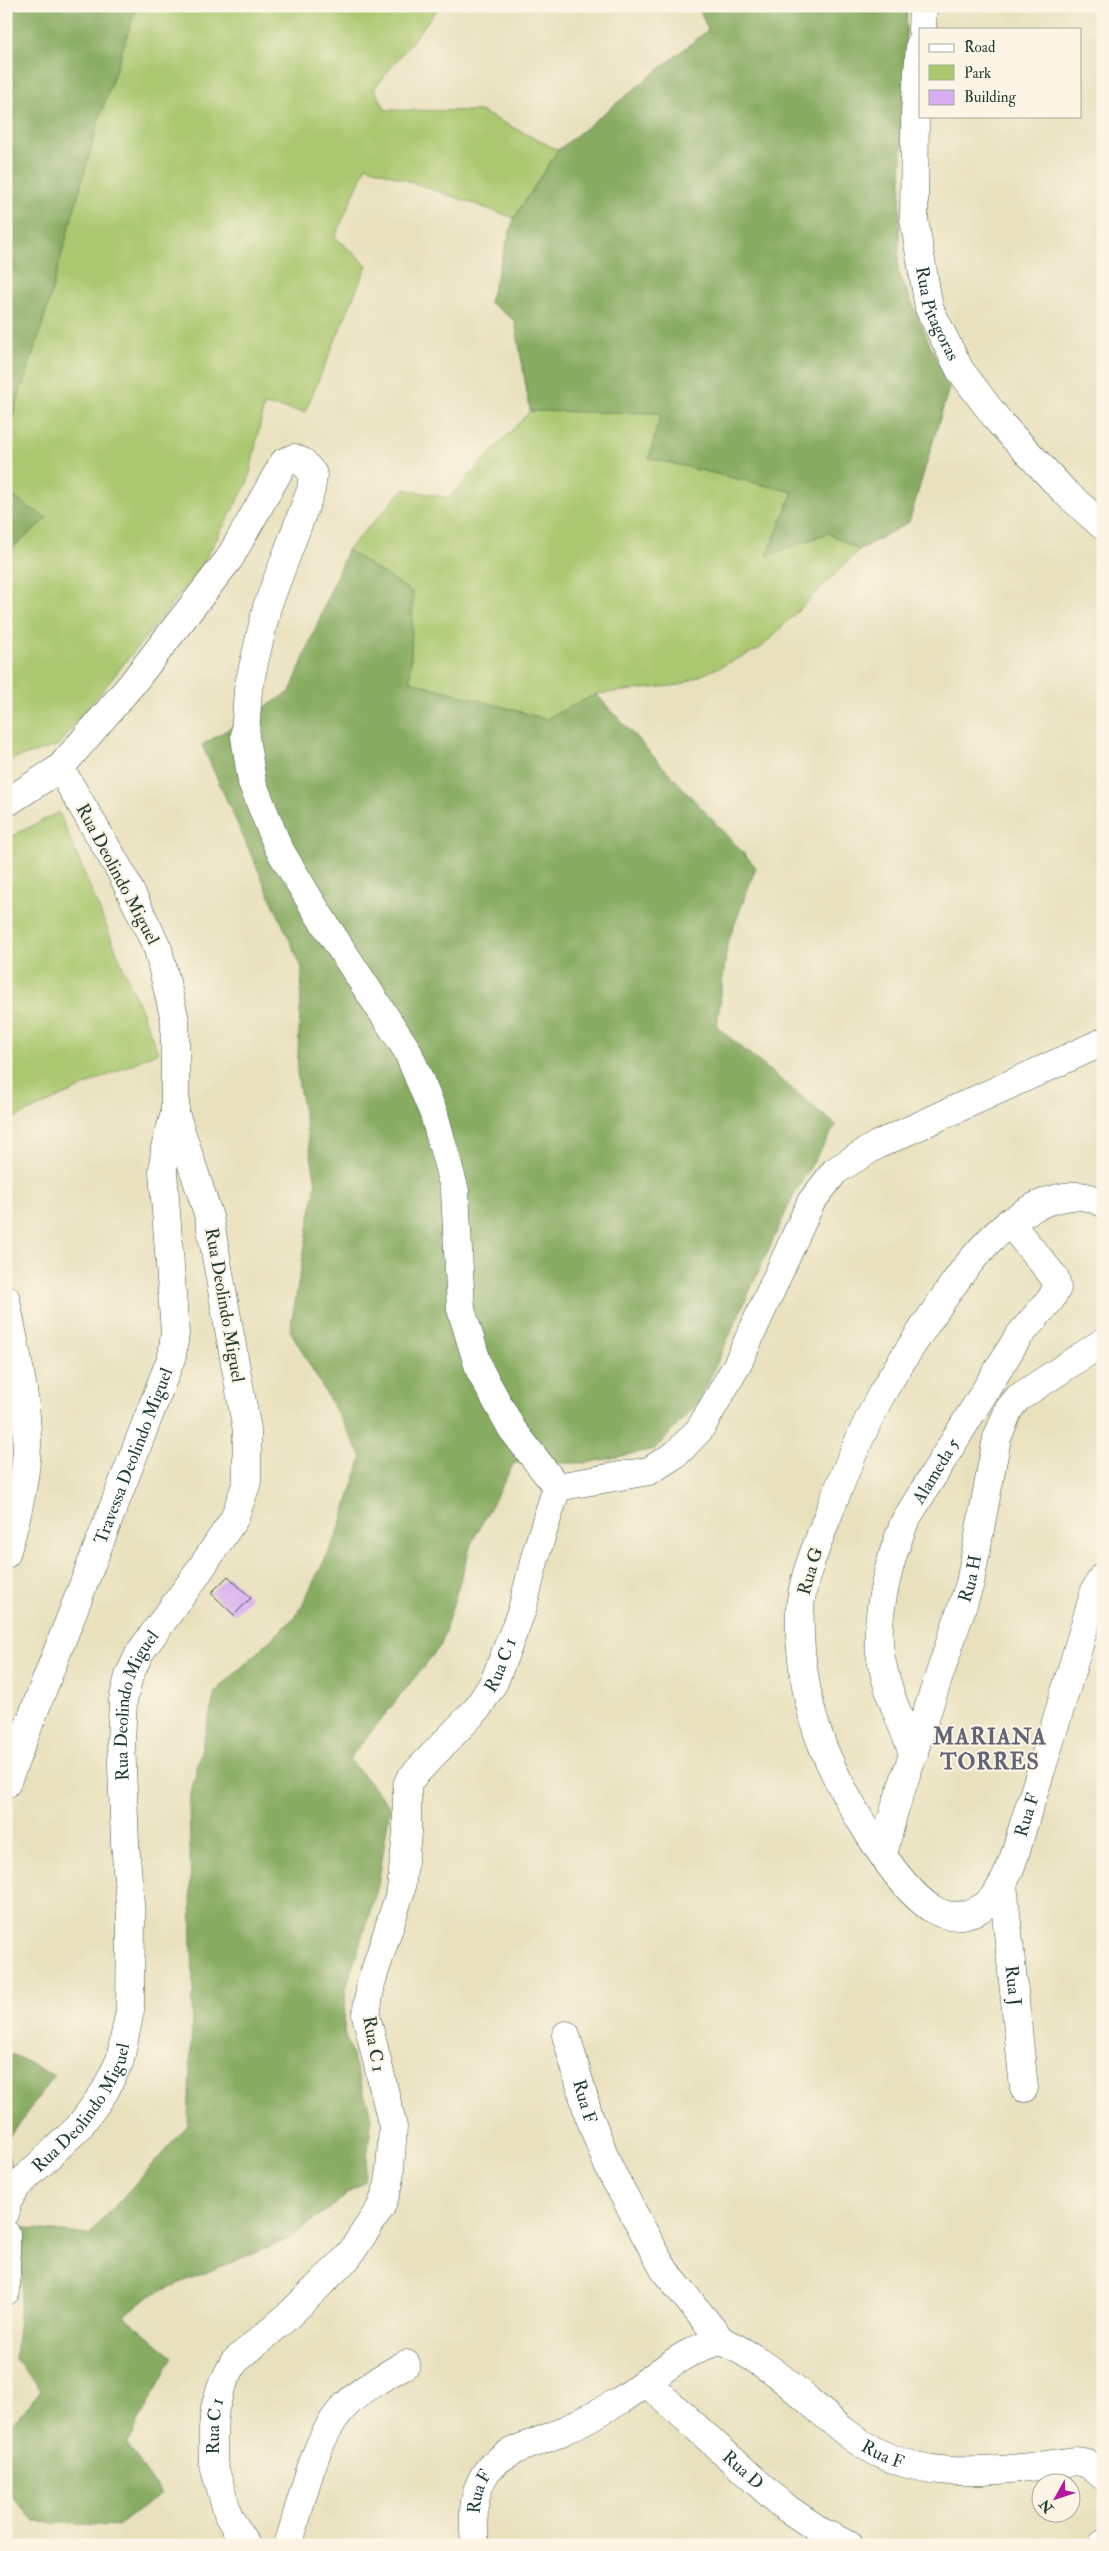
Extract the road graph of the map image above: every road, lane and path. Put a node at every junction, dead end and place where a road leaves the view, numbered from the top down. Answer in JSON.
{"nodes":[{"id":1,"x":924,"y":6,"type":"edge"},
{"id":2,"x":922,"y":28,"type":"edge"},
{"id":3,"x":919,"y":58,"type":"edge"},
{"id":4,"x":1103,"y":526,"type":"edge"},
{"id":5,"x":60,"y":768,"type":"junction"},
{"id":6,"x":6,"y":803,"type":"edge"},
{"id":7,"x":1103,"y":1042,"type":"edge"},
{"id":8,"x":175,"y":1113,"type":"junction"},
{"id":9,"x":1103,"y":1203,"type":"edge"},
{"id":10,"x":1009,"y":1222,"type":"junction"},
{"id":11,"x":6,"y":1300,"type":"edge"},
{"id":12,"x":1103,"y":1342,"type":"edge"},
{"id":13,"x":557,"y":1487,"type":"junction"},
{"id":14,"x":6,"y":1554,"type":"edge"},
{"id":15,"x":1103,"y":1576,"type":"edge"},
{"id":16,"x":914,"y":1755,"type":"junction"},
{"id":17,"x":6,"y":1784,"type":"edge"},
{"id":18,"x":883,"y":1855,"type":"junction"},
{"id":19,"x":1003,"y":1884,"type":"junction"},
{"id":20,"x":959,"y":1916,"type":"joint"},
{"id":21,"x":566,"y":2035,"type":"dead end"},
{"id":22,"x":1024,"y":2088,"type":"dead end"},
{"id":23,"x":6,"y":2211,"type":"edge"},
{"id":24,"x":6,"y":2234,"type":"edge"},
{"id":25,"x":6,"y":2291,"type":"edge"},
{"id":26,"x":722,"y":2341,"type":"junction"},
{"id":27,"x":406,"y":2364,"type":"dead end"},
{"id":28,"x":646,"y":2382,"type":"junction"},
{"id":29,"x":1103,"y":2476,"type":"edge"},
{"id":30,"x":246,"y":2545,"type":"edge"},
{"id":31,"x":288,"y":2545,"type":"edge"},
{"id":32,"x":475,"y":2545,"type":"edge"},
{"id":33,"x":849,"y":2545,"type":"edge"}],
"edges":[{"from":1,"to":2,"type":"street"},
{"from":3,"to":4,"type":"street","name":"Rua Pitagoras"},
{"from":5,"to":6,"type":"street"},
{"from":5,"to":8,"type":"street","name":"Rua Deolindo Miguel"},
{"from":5,"to":13,"type":"street"},
{"from":7,"to":13,"type":"street"},
{"from":8,"to":17,"type":"street","name":"Travessa Deolindo Miguel"},
{"from":8,"to":23,"type":"street","name":"Rua Deolindo Miguel"},
{"from":9,"to":10,"type":"street"},
{"from":10,"to":16,"type":"street","name":"Alameda 5"},
{"from":10,"to":18,"type":"street","name":"Rua G"},
{"from":11,"to":14,"type":"street"},
{"from":12,"to":16,"type":"street","name":"Rua H"},
{"from":13,"to":30,"type":"street","name":"Rua C 1"},
{"from":15,"to":19,"type":"street","name":"Rua F"},
{"from":16,"to":18,"type":"street","name":"Rua H"},
{"from":18,"to":20,"type":"street","name":"Rua G"},
{"from":19,"to":20,"type":"street","name":"Rua F"},
{"from":19,"to":22,"type":"street","name":"Rua J"},
{"from":21,"to":26,"type":"street","name":"Rua F"},
{"from":24,"to":25,"type":"street"},
{"from":26,"to":28,"type":"street","name":"Rua F"},
{"from":26,"to":29,"type":"street","name":"Rua F"},
{"from":27,"to":31,"type":"street"},
{"from":28,"to":32,"type":"street","name":"Rua F"},
{"from":28,"to":33,"type":"street","name":"Rua D"}]}
